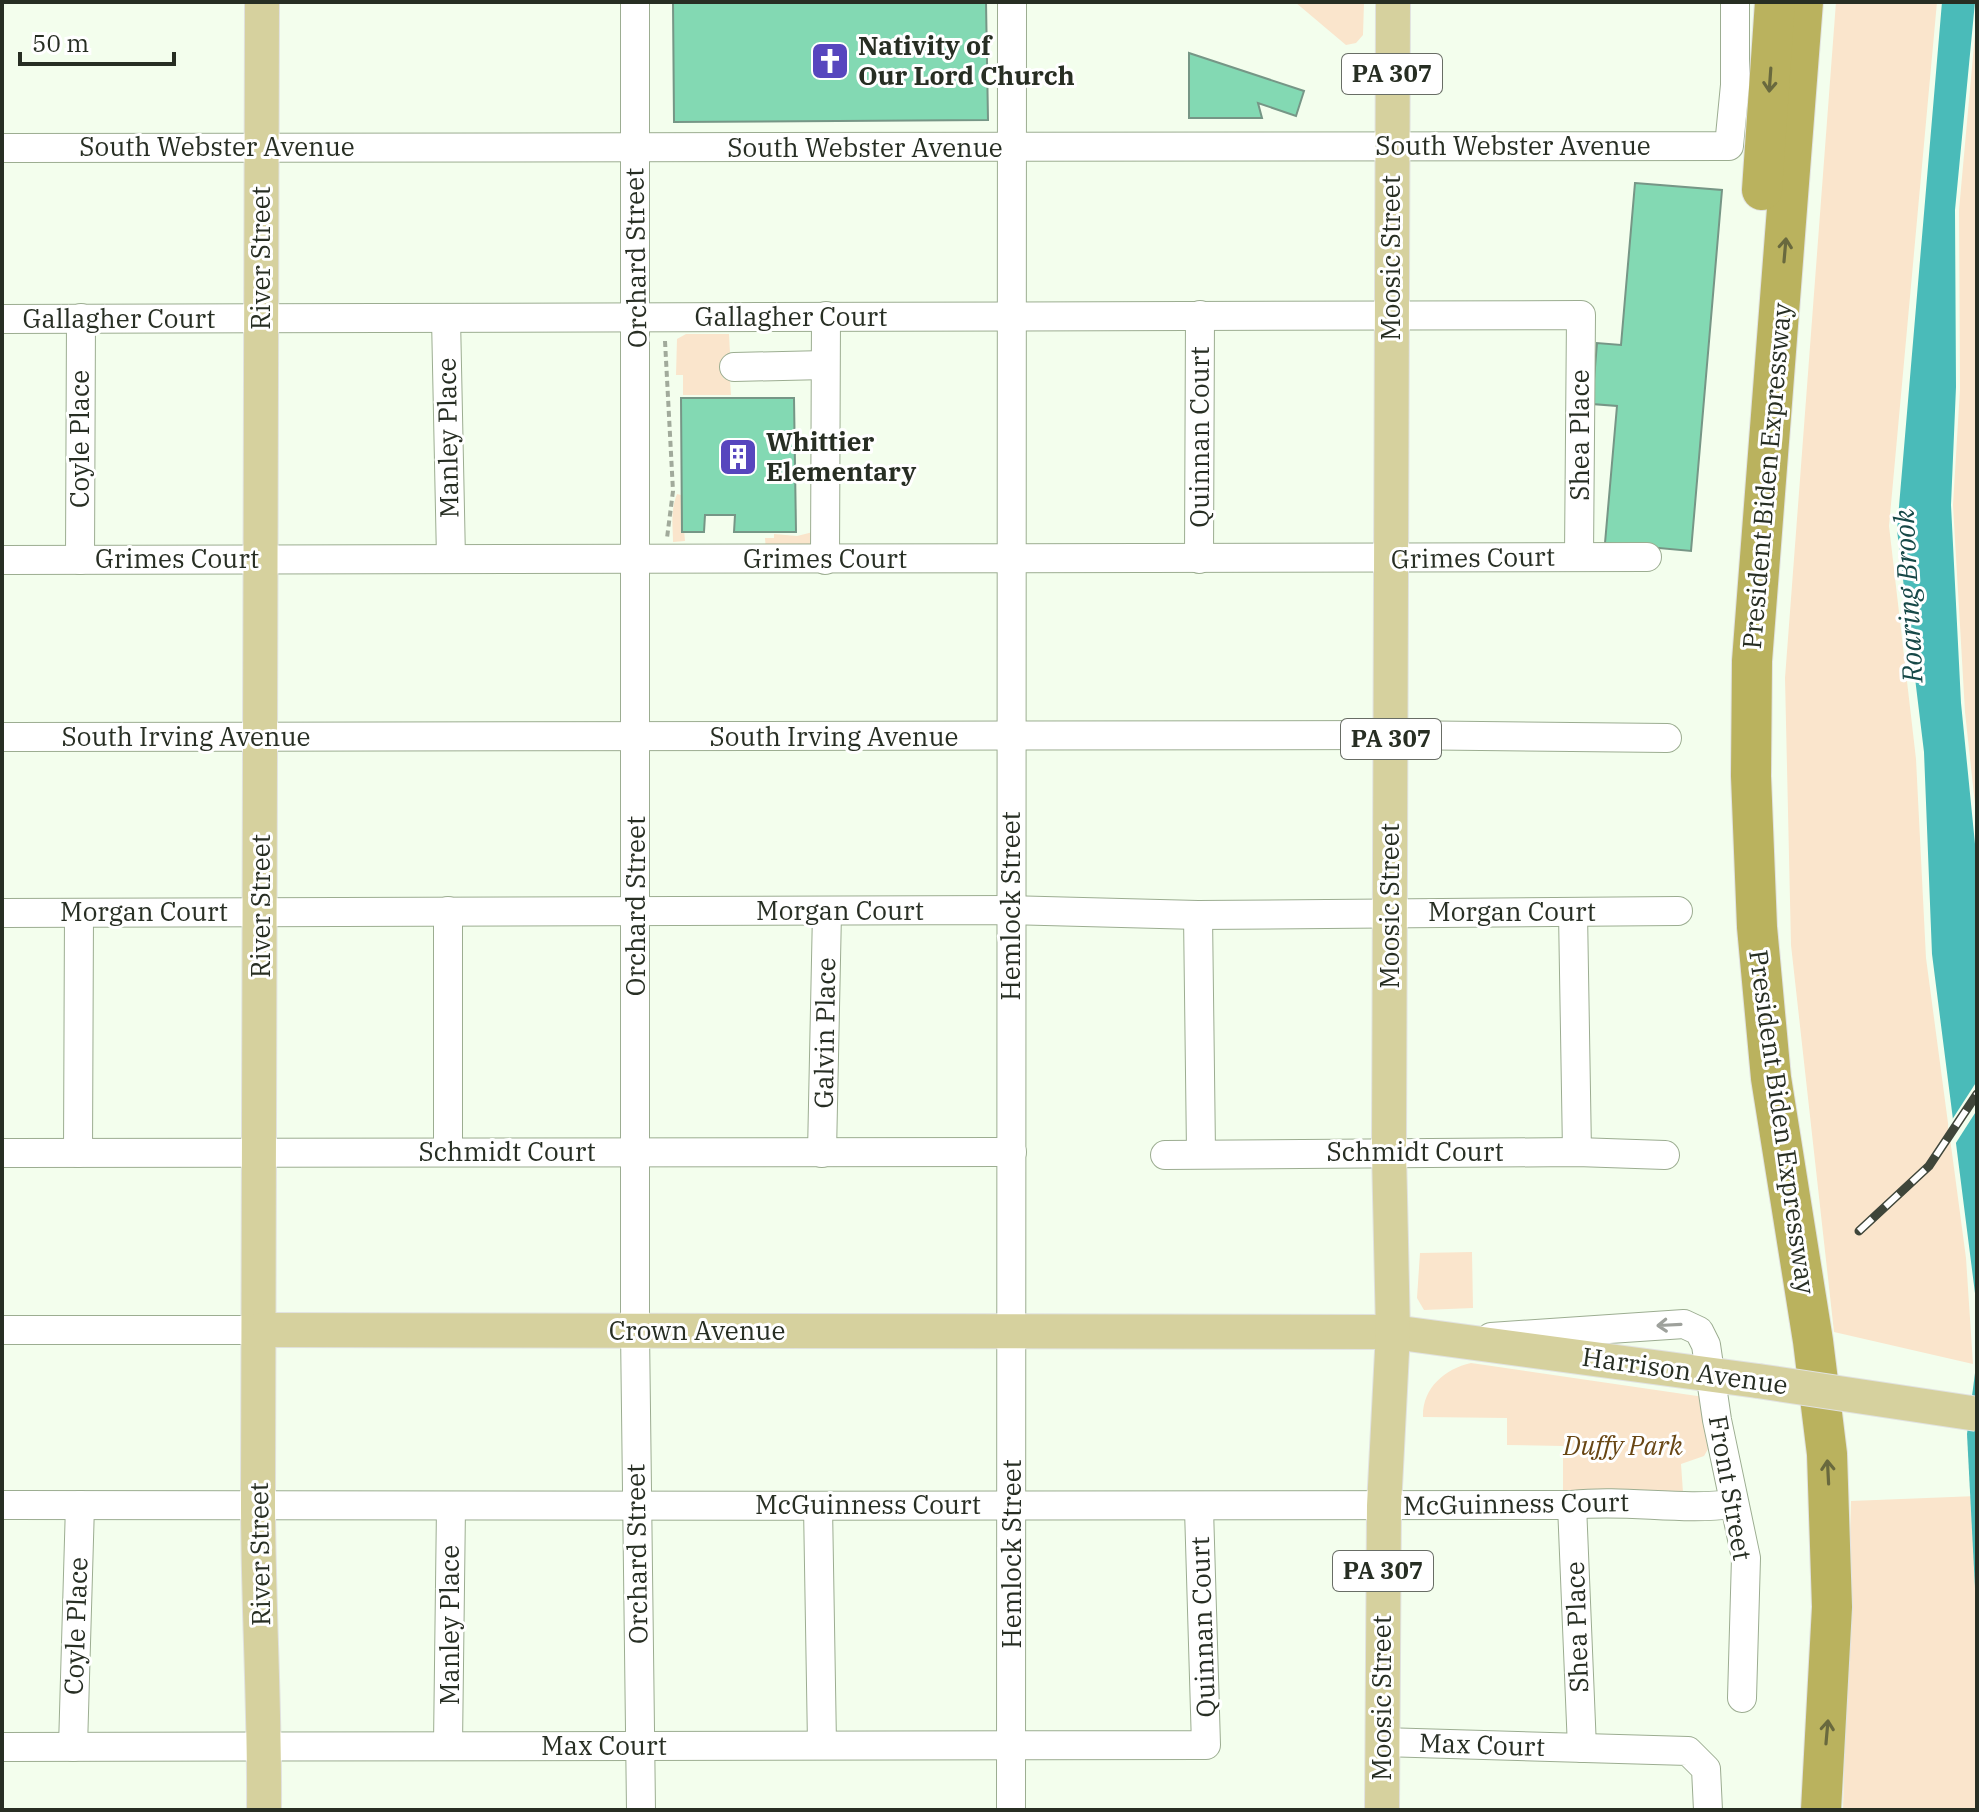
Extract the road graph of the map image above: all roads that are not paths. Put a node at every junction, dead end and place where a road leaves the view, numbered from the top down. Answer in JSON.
{"nodes":[{"id":1,"x":262,"y":2,"type":"edge"},
{"id":2,"x":635,"y":2,"type":"edge"},
{"id":3,"x":1012,"y":2,"type":"edge"},
{"id":4,"x":1393,"y":2,"type":"edge"},
{"id":5,"x":1735,"y":2,"type":"edge"},
{"id":6,"x":1775,"y":2,"type":"edge"},
{"id":7,"x":1803,"y":2,"type":"edge"},
{"id":8,"x":635,"y":146,"type":"junction"},
{"id":9,"x":1391,"y":146,"type":"junction"},
{"id":10,"x":262,"y":147,"type":"junction"},
{"id":11,"x":2,"y":148,"type":"edge"},
{"id":12,"x":1013,"y":149,"type":"junction"},
{"id":13,"x":1200,"y":315,"type":"junction"},
{"id":14,"x":1581,"y":315,"type":"joint"},
{"id":15,"x":826,"y":316,"type":"junction"},
{"id":16,"x":1392,"y":316,"type":"junction"},
{"id":17,"x":81,"y":318,"type":"junction"},
{"id":18,"x":446,"y":318,"type":"junction"},
{"id":19,"x":637,"y":318,"type":"junction"},
{"id":20,"x":1011,"y":318,"type":"junction"},
{"id":21,"x":2,"y":319,"type":"edge"},
{"id":22,"x":260,"y":319,"type":"junction"},
{"id":23,"x":825,"y":365,"type":"junction"},
{"id":24,"x":734,"y":367,"type":"dead end"},
{"id":25,"x":1579,"y":556,"type":"junction"},
{"id":26,"x":1647,"y":557,"type":"dead end"},
{"id":27,"x":263,"y":559,"type":"junction"},
{"id":28,"x":451,"y":559,"type":"junction"},
{"id":29,"x":637,"y":559,"type":"junction"},
{"id":30,"x":1011,"y":559,"type":"junction"},
{"id":31,"x":1199,"y":559,"type":"junction"},
{"id":32,"x":2,"y":560,"type":"edge"},
{"id":33,"x":80,"y":560,"type":"junction"},
{"id":34,"x":825,"y":560,"type":"junction"},
{"id":35,"x":1391,"y":560,"type":"junction"},
{"id":36,"x":1391,"y":735,"type":"junction"},
{"id":37,"x":638,"y":736,"type":"junction"},
{"id":38,"x":2,"y":737,"type":"edge"},
{"id":39,"x":262,"y":737,"type":"junction"},
{"id":40,"x":1012,"y":737,"type":"junction"},
{"id":41,"x":1667,"y":738,"type":"dead end"},
{"id":42,"x":1011,"y":910,"type":"junction"},
{"id":43,"x":448,"y":911,"type":"junction"},
{"id":44,"x":636,"y":911,"type":"junction"},
{"id":45,"x":1390,"y":911,"type":"junction"},
{"id":46,"x":1678,"y":911,"type":"dead end"},
{"id":47,"x":262,"y":912,"type":"junction"},
{"id":48,"x":827,"y":912,"type":"junction"},
{"id":49,"x":1573,"y":912,"type":"junction"},
{"id":50,"x":2,"y":913,"type":"edge"},
{"id":51,"x":79,"y":913,"type":"junction"},
{"id":52,"x":1198,"y":915,"type":"junction"},
{"id":53,"x":448,"y":1152,"type":"junction"},
{"id":54,"x":636,"y":1152,"type":"junction"},
{"id":55,"x":1012,"y":1152,"type":"junction"},
{"id":56,"x":1201,"y":1152,"type":"junction"},
{"id":57,"x":1389,"y":1152,"type":"junction"},
{"id":58,"x":1577,"y":1152,"type":"junction"},
{"id":59,"x":2,"y":1153,"type":"edge"},
{"id":60,"x":78,"y":1153,"type":"junction"},
{"id":61,"x":822,"y":1153,"type":"junction"},
{"id":62,"x":261,"y":1154,"type":"junction"},
{"id":63,"x":1165,"y":1155,"type":"dead end"},
{"id":64,"x":1665,"y":1155,"type":"dead end"},
{"id":65,"x":2,"y":1330,"type":"edge"},
{"id":66,"x":260,"y":1330,"type":"junction"},
{"id":67,"x":1013,"y":1330,"type":"junction"},
{"id":68,"x":635,"y":1331,"type":"junction"},
{"id":69,"x":1393,"y":1332,"type":"junction"},
{"id":70,"x":1466,"y":1340,"type":"junction"},
{"id":71,"x":1712,"y":1375,"type":"junction"},
{"id":72,"x":1977,"y":1414,"type":"edge"},
{"id":73,"x":1012,"y":1504,"type":"junction"},
{"id":74,"x":1733,"y":1504,"type":"junction"},
{"id":75,"x":2,"y":1505,"type":"edge"},
{"id":76,"x":80,"y":1505,"type":"junction"},
{"id":77,"x":258,"y":1505,"type":"junction"},
{"id":78,"x":1572,"y":1505,"type":"junction"},
{"id":79,"x":451,"y":1506,"type":"junction"},
{"id":80,"x":636,"y":1506,"type":"junction"},
{"id":81,"x":818,"y":1506,"type":"junction"},
{"id":82,"x":1384,"y":1506,"type":"junction"},
{"id":83,"x":1199,"y":1509,"type":"junction"},
{"id":84,"x":1742,"y":1698,"type":"dead end"},
{"id":85,"x":1382,"y":1742,"type":"junction"},
{"id":86,"x":822,"y":1744,"type":"junction"},
{"id":87,"x":448,"y":1745,"type":"junction"},
{"id":88,"x":1206,"y":1745,"type":"joint"},
{"id":89,"x":265,"y":1746,"type":"junction"},
{"id":90,"x":1012,"y":1746,"type":"junction"},
{"id":91,"x":2,"y":1747,"type":"edge"},
{"id":92,"x":73,"y":1747,"type":"junction"},
{"id":93,"x":640,"y":1747,"type":"junction"},
{"id":94,"x":1582,"y":1748,"type":"junction"},
{"id":95,"x":264,"y":1810,"type":"edge"},
{"id":96,"x":641,"y":1810,"type":"edge"},
{"id":97,"x":1011,"y":1810,"type":"edge"},
{"id":98,"x":1382,"y":1810,"type":"edge"},
{"id":99,"x":1708,"y":1810,"type":"edge"},
{"id":100,"x":1794,"y":1810,"type":"edge"},
{"id":101,"x":1821,"y":1810,"type":"edge"}],
"edges":[{"from":1,"to":10,"type":"main road","name":"River Street"},
{"from":2,"to":8,"type":"street","name":"Orchard Street"},
{"from":3,"to":12,"type":"street","name":"Hemlock Street"},
{"from":4,"to":9,"type":"main road","name":"Moosic Street","number":"PA 307"},
{"from":5,"to":9,"type":"street","name":"South Webster Avenue"},
{"from":6,"to":100,"type":"highway","name":"President Biden Expressway","one_way":true},
{"from":101,"to":7,"type":"highway","name":"President Biden Expressway","one_way":true},
{"from":8,"to":10,"type":"street","name":"South Webster Avenue"},
{"from":8,"to":12,"type":"street","name":"South Webster Avenue"},
{"from":8,"to":19,"type":"street","name":"Orchard Street"},
{"from":9,"to":12,"type":"street","name":"South Webster Avenue"},
{"from":9,"to":16,"type":"main road","name":"Moosic Street","number":"PA 307"},
{"from":10,"to":11,"type":"street","name":"South Webster Avenue"},
{"from":10,"to":22,"type":"main road","name":"River Street"},
{"from":12,"to":20,"type":"street","name":"Hemlock Street"},
{"from":13,"to":16,"type":"street","name":"Gallagher Court"},
{"from":13,"to":20,"type":"street","name":"Gallagher Court"},
{"from":13,"to":31,"type":"street","name":"Quinnan Court"},
{"from":14,"to":16,"type":"street","name":"Gallagher Court"},
{"from":14,"to":25,"type":"street","name":"Shea Place"},
{"from":15,"to":19,"type":"street","name":"Gallagher Court"},
{"from":15,"to":20,"type":"street","name":"Gallagher Court"},
{"from":15,"to":23,"type":"street"},
{"from":16,"to":35,"type":"main road","name":"Moosic Street","number":"PA 307"},
{"from":17,"to":21,"type":"street","name":"Gallagher Court"},
{"from":17,"to":22,"type":"street","name":"Gallagher Court"},
{"from":17,"to":33,"type":"street","name":"Coyle Place"},
{"from":18,"to":19,"type":"street","name":"Gallagher Court"},
{"from":18,"to":22,"type":"street","name":"Gallagher Court"},
{"from":18,"to":28,"type":"street","name":"Manley Place"},
{"from":19,"to":29,"type":"street","name":"Orchard Street"},
{"from":20,"to":30,"type":"street","name":"Hemlock Street"},
{"from":22,"to":27,"type":"main road","name":"River Street"},
{"from":23,"to":24,"type":"street"},
{"from":23,"to":34,"type":"street"},
{"from":25,"to":26,"type":"street","name":"Grimes Court"},
{"from":25,"to":35,"type":"street","name":"Grimes Court"},
{"from":27,"to":28,"type":"street","name":"Grimes Court"},
{"from":27,"to":33,"type":"street","name":"Grimes Court"},
{"from":27,"to":39,"type":"main road","name":"River Street"},
{"from":28,"to":29,"type":"street","name":"Grimes Court"},
{"from":29,"to":34,"type":"street","name":"Grimes Court"},
{"from":29,"to":37,"type":"street","name":"Orchard Street"},
{"from":30,"to":31,"type":"street","name":"Grimes Court"},
{"from":30,"to":34,"type":"street","name":"Grimes Court"},
{"from":30,"to":40,"type":"street","name":"Hemlock Street"},
{"from":31,"to":35,"type":"street","name":"Grimes Court"},
{"from":32,"to":33,"type":"street","name":"Grimes Court"},
{"from":35,"to":36,"type":"main road","name":"Moosic Street","number":"PA 307"},
{"from":36,"to":40,"type":"street","name":"South Irving Avenue"},
{"from":36,"to":41,"type":"street","name":"South Irving Avenue"},
{"from":36,"to":45,"type":"main road","name":"Moosic Street","number":"PA 307"},
{"from":37,"to":39,"type":"street","name":"South Irving Avenue"},
{"from":37,"to":40,"type":"street","name":"South Irving Avenue"},
{"from":37,"to":44,"type":"street","name":"Orchard Street"},
{"from":38,"to":39,"type":"street","name":"South Irving Avenue"},
{"from":39,"to":47,"type":"main road","name":"River Street"},
{"from":40,"to":42,"type":"street","name":"Hemlock Street"},
{"from":42,"to":48,"type":"street","name":"Morgan Court"},
{"from":42,"to":52,"type":"street","name":"Morgan Court"},
{"from":42,"to":55,"type":"street","name":"Hemlock Street"},
{"from":43,"to":44,"type":"street","name":"Morgan Court"},
{"from":43,"to":47,"type":"street","name":"Morgan Court"},
{"from":43,"to":53,"type":"street"},
{"from":44,"to":48,"type":"street","name":"Morgan Court"},
{"from":44,"to":54,"type":"street","name":"Orchard Street"},
{"from":45,"to":49,"type":"street","name":"Morgan Court"},
{"from":45,"to":52,"type":"street","name":"Morgan Court"},
{"from":45,"to":57,"type":"main road","name":"Moosic Street","number":"PA 307"},
{"from":46,"to":49,"type":"street","name":"Morgan Court"},
{"from":47,"to":51,"type":"street","name":"Morgan Court"},
{"from":47,"to":62,"type":"main road","name":"River Street"},
{"from":48,"to":61,"type":"street","name":"Galvin Place"},
{"from":49,"to":58,"type":"street"},
{"from":50,"to":51,"type":"street","name":"Morgan Court"},
{"from":51,"to":60,"type":"street"},
{"from":52,"to":56,"type":"street"},
{"from":53,"to":54,"type":"street","name":"Schmidt Court"},
{"from":53,"to":62,"type":"street","name":"Schmidt Court"},
{"from":54,"to":61,"type":"street","name":"Schmidt Court"},
{"from":54,"to":68,"type":"street","name":"Orchard Street"},
{"from":55,"to":61,"type":"street","name":"Schmidt Court"},
{"from":55,"to":67,"type":"street","name":"Hemlock Street"},
{"from":56,"to":57,"type":"street","name":"Schmidt Court"},
{"from":56,"to":63,"type":"street","name":"Schmidt Court"},
{"from":57,"to":58,"type":"street","name":"Schmidt Court"},
{"from":57,"to":69,"type":"main road","name":"Moosic Street","number":"PA 307"},
{"from":58,"to":64,"type":"street","name":"Schmidt Court"},
{"from":59,"to":60,"type":"street","name":"Schmidt Court"},
{"from":60,"to":62,"type":"street","name":"Schmidt Court"},
{"from":62,"to":66,"type":"main road","name":"River Street"},
{"from":65,"to":66,"type":"street","name":"Crown Avenue"},
{"from":66,"to":68,"type":"main road","name":"Crown Avenue"},
{"from":66,"to":77,"type":"main road","name":"River Street"},
{"from":67,"to":68,"type":"main road","name":"Crown Avenue"},
{"from":67,"to":69,"type":"main road","name":"Crown Avenue"},
{"from":67,"to":73,"type":"street","name":"Hemlock Street"},
{"from":68,"to":80,"type":"street","name":"Orchard Street"},
{"from":69,"to":70,"type":"main road","name":"Harrison Avenue"},
{"from":69,"to":82,"type":"main road","name":"Moosic Street","number":"PA 307"},
{"from":70,"to":71,"type":"main road","name":"Harrison Avenue"},
{"from":71,"to":70,"type":"street","name":"Front Street","one_way":true},
{"from":71,"to":72,"type":"main road","name":"Harrison Avenue","bridge":true},
{"from":71,"to":74,"type":"street","name":"Front Street"},
{"from":73,"to":81,"type":"street","name":"McGuinness Court"},
{"from":73,"to":83,"type":"street","name":"McGuinness Court"},
{"from":73,"to":90,"type":"street","name":"Hemlock Street"},
{"from":74,"to":78,"type":"street","name":"McGuinness Court"},
{"from":74,"to":84,"type":"street","name":"Front Street"},
{"from":75,"to":76,"type":"street","name":"McGuinness Court"},
{"from":76,"to":77,"type":"street","name":"McGuinness Court"},
{"from":76,"to":92,"type":"street","name":"Coyle Place"},
{"from":77,"to":79,"type":"street","name":"McGuinness Court"},
{"from":77,"to":89,"type":"main road","name":"River Street"},
{"from":78,"to":82,"type":"street","name":"McGuinness Court"},
{"from":78,"to":94,"type":"street","name":"Shea Place"},
{"from":79,"to":80,"type":"street","name":"McGuinness Court"},
{"from":79,"to":87,"type":"street","name":"Manley Place"},
{"from":80,"to":81,"type":"street","name":"McGuinness Court"},
{"from":80,"to":93,"type":"street","name":"Orchard Street"},
{"from":81,"to":86,"type":"street"},
{"from":82,"to":83,"type":"street","name":"McGuinness Court"},
{"from":82,"to":85,"type":"main road","name":"Moosic Street","number":"PA 307"},
{"from":83,"to":88,"type":"street","name":"Quinnan Court"},
{"from":85,"to":94,"type":"street","name":"Max Court"},
{"from":85,"to":98,"type":"main road","name":"Moosic Street","number":"PA 307"},
{"from":86,"to":90,"type":"street","name":"Max Court"},
{"from":86,"to":93,"type":"street","name":"Max Court"},
{"from":87,"to":89,"type":"street","name":"Max Court"},
{"from":87,"to":93,"type":"street","name":"Max Court"},
{"from":88,"to":90,"type":"street","name":"Max Court"},
{"from":89,"to":92,"type":"street","name":"Max Court"},
{"from":89,"to":95,"type":"main road","name":"River Street"},
{"from":90,"to":97,"type":"street","name":"Hemlock Street"},
{"from":91,"to":92,"type":"street","name":"Max Court"},
{"from":93,"to":96,"type":"street","name":"Orchard Street"},
{"from":94,"to":99,"type":"street","name":"Max Court"}]}
